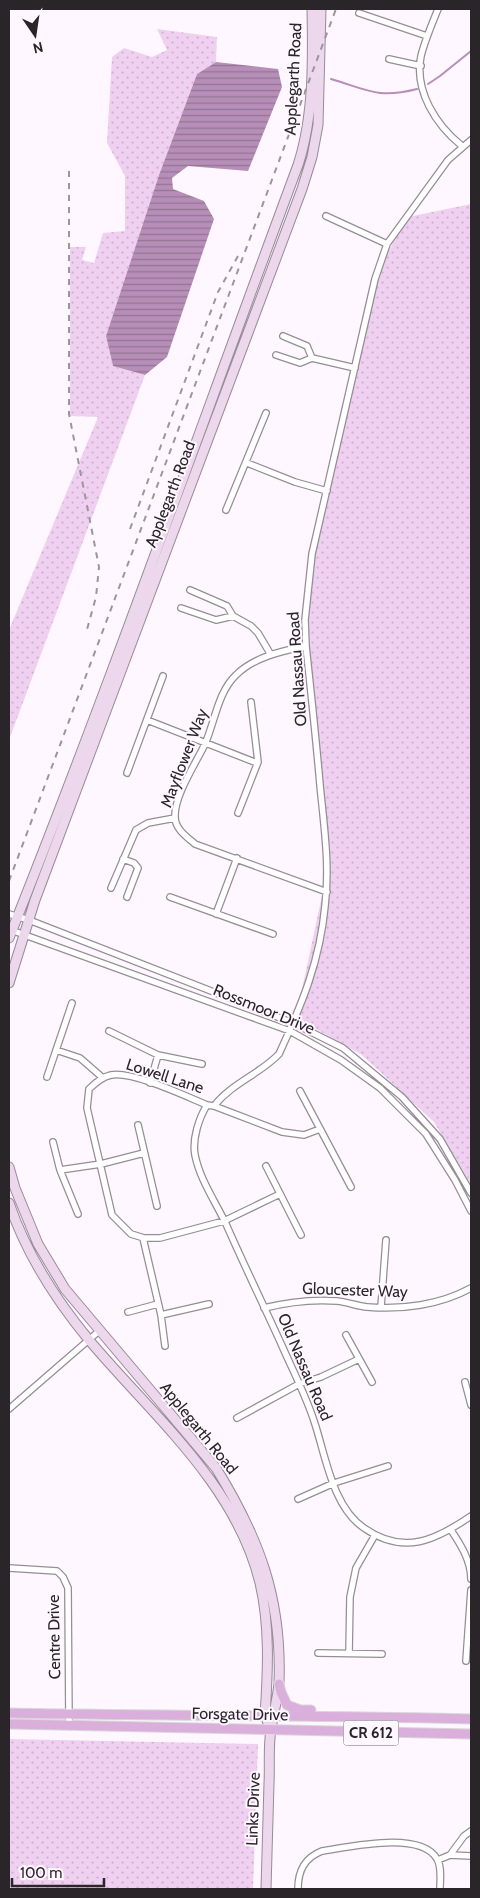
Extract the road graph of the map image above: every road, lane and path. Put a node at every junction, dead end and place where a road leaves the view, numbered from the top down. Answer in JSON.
{"nodes":[{"id":1,"x":312,"y":9,"type":"edge"},
{"id":2,"x":321,"y":9,"type":"edge"},
{"id":3,"x":438,"y":9,"type":"edge"},
{"id":4,"x":358,"y":13,"type":"dead end"},
{"id":5,"x":427,"y":36,"type":"junction"},
{"id":6,"x":389,"y":59,"type":"dead end"},
{"id":7,"x":421,"y":66,"type":"junction"},
{"id":8,"x":471,"y":140,"type":"edge"},
{"id":9,"x":462,"y":146,"type":"junction"},
{"id":10,"x":326,"y":216,"type":"dead end"},
{"id":11,"x":388,"y":244,"type":"junction"},
{"id":12,"x":283,"y":336,"type":"dead end"},
{"id":13,"x":276,"y":355,"type":"dead end"},
{"id":14,"x":312,"y":358,"type":"junction"},
{"id":15,"x":354,"y":368,"type":"junction"},
{"id":16,"x":266,"y":414,"type":"dead end"},
{"id":17,"x":247,"y":463,"type":"junction"},
{"id":18,"x":327,"y":491,"type":"junction"},
{"id":19,"x":226,"y":510,"type":"dead end"},
{"id":20,"x":190,"y":590,"type":"dead end"},
{"id":21,"x":181,"y":608,"type":"dead end"},
{"id":22,"x":233,"y":616,"type":"junction"},
{"id":23,"x":306,"y":646,"type":"junction"},
{"id":24,"x":271,"y":655,"type":"junction"},
{"id":25,"x":163,"y":676,"type":"dead end"},
{"id":26,"x":251,"y":702,"type":"dead end"},
{"id":27,"x":147,"y":720,"type":"junction"},
{"id":28,"x":205,"y":743,"type":"junction"},
{"id":29,"x":257,"y":763,"type":"junction"},
{"id":30,"x":127,"y":773,"type":"dead end"},
{"id":31,"x":238,"y":813,"type":"dead end"},
{"id":32,"x":175,"y":818,"type":"junction"},
{"id":33,"x":237,"y":858,"type":"junction"},
{"id":34,"x":123,"y":859,"type":"junction"},
{"id":35,"x":111,"y":888,"type":"dead end"},
{"id":36,"x":326,"y":892,"type":"junction"},
{"id":37,"x":127,"y":897,"type":"dead end"},
{"id":38,"x":170,"y":897,"type":"dead end"},
{"id":39,"x":216,"y":914,"type":"junction"},
{"id":40,"x":13,"y":916,"type":"edge"},
{"id":41,"x":29,"y":920,"type":"junction"},
{"id":42,"x":10,"y":932,"type":"edge"},
{"id":43,"x":25,"y":934,"type":"junction"},
{"id":44,"x":273,"y":934,"type":"dead end"},
{"id":45,"x":9,"y":983,"type":"edge"},
{"id":46,"x":72,"y":1003,"type":"dead end"},
{"id":47,"x":293,"y":1023,"type":"junction"},
{"id":48,"x":109,"y":1031,"type":"dead end"},
{"id":49,"x":290,"y":1031,"type":"junction"},
{"id":50,"x":56,"y":1050,"type":"junction"},
{"id":51,"x":158,"y":1055,"type":"junction"},
{"id":52,"x":202,"y":1064,"type":"dead end"},
{"id":53,"x":47,"y":1077,"type":"dead end"},
{"id":54,"x":103,"y":1078,"type":"junction"},
{"id":55,"x":150,"y":1083,"type":"junction"},
{"id":56,"x":300,"y":1092,"type":"dead end"},
{"id":57,"x":207,"y":1104,"type":"junction"},
{"id":58,"x":214,"y":1106,"type":"junction"},
{"id":59,"x":138,"y":1125,"type":"dead end"},
{"id":60,"x":320,"y":1129,"type":"junction"},
{"id":61,"x":53,"y":1142,"type":"dead end"},
{"id":62,"x":144,"y":1153,"type":"junction"},
{"id":63,"x":101,"y":1164,"type":"junction"},
{"id":64,"x":266,"y":1166,"type":"dead end"},
{"id":65,"x":9,"y":1167,"type":"edge"},
{"id":66,"x":60,"y":1170,"type":"junction"},
{"id":67,"x":351,"y":1187,"type":"dead end"},
{"id":68,"x":471,"y":1193,"type":"edge"},
{"id":69,"x":280,"y":1194,"type":"junction"},
{"id":70,"x":9,"y":1203,"type":"edge"},
{"id":71,"x":157,"y":1206,"type":"dead end"},
{"id":72,"x":471,"y":1211,"type":"edge"},
{"id":73,"x":78,"y":1214,"type":"dead end"},
{"id":74,"x":224,"y":1221,"type":"junction"},
{"id":75,"x":302,"y":1235,"type":"dead end"},
{"id":76,"x":143,"y":1238,"type":"junction"},
{"id":77,"x":386,"y":1240,"type":"dead end"},
{"id":78,"x":471,"y":1288,"type":"edge"},
{"id":79,"x":158,"y":1304,"type":"junction"},
{"id":80,"x":209,"y":1304,"type":"dead end"},
{"id":81,"x":382,"y":1307,"type":"junction"},
{"id":82,"x":264,"y":1308,"type":"junction"},
{"id":83,"x":128,"y":1312,"type":"dead end"},
{"id":84,"x":161,"y":1315,"type":"junction"},
{"id":85,"x":99,"y":1331,"type":"junction"},
{"id":86,"x":346,"y":1335,"type":"dead end"},
{"id":87,"x":88,"y":1339,"type":"junction"},
{"id":88,"x":166,"y":1346,"type":"dead end"},
{"id":89,"x":360,"y":1359,"type":"junction"},
{"id":90,"x":372,"y":1382,"type":"dead end"},
{"id":91,"x":465,"y":1382,"type":"dead end"},
{"id":92,"x":299,"y":1384,"type":"junction"},
{"id":93,"x":471,"y":1405,"type":"edge"},
{"id":94,"x":9,"y":1409,"type":"edge"},
{"id":95,"x":237,"y":1418,"type":"dead end"},
{"id":96,"x":388,"y":1466,"type":"dead end"},
{"id":97,"x":334,"y":1483,"type":"junction"},
{"id":98,"x":298,"y":1499,"type":"dead end"},
{"id":99,"x":471,"y":1516,"type":"edge"},
{"id":100,"x":451,"y":1530,"type":"junction"},
{"id":101,"x":375,"y":1535,"type":"junction"},
{"id":102,"x":9,"y":1568,"type":"edge"},
{"id":103,"x":471,"y":1579,"type":"edge"},
{"id":104,"x":471,"y":1590,"type":"edge"},
{"id":105,"x":318,"y":1653,"type":"dead end"},
{"id":106,"x":349,"y":1653,"type":"junction"},
{"id":107,"x":382,"y":1654,"type":"dead end"},
{"id":108,"x":466,"y":1662,"type":"dead end"},
{"id":109,"x":279,"y":1684,"type":"junction"},
{"id":110,"x":9,"y":1713,"type":"edge"},
{"id":111,"x":68,"y":1714,"type":"junction"},
{"id":112,"x":270,"y":1715,"type":"junction"},
{"id":113,"x":353,"y":1716,"type":"junction"},
{"id":114,"x":471,"y":1719,"type":"edge"},
{"id":115,"x":9,"y":1724,"type":"edge"},
{"id":116,"x":69,"y":1725,"type":"junction"},
{"id":117,"x":271,"y":1730,"type":"junction"},
{"id":118,"x":471,"y":1734,"type":"edge"},
{"id":119,"x":471,"y":1831,"type":"edge"},
{"id":120,"x":450,"y":1855,"type":"junction"},
{"id":121,"x":471,"y":1856,"type":"edge"},
{"id":122,"x":438,"y":1860,"type":"junction"},
{"id":123,"x":266,"y":1889,"type":"edge"},
{"id":124,"x":298,"y":1889,"type":"edge"},
{"id":125,"x":440,"y":1889,"type":"edge"}],
"edges":[{"from":1,"to":40,"type":"main road","name":"Applegarth Road"},
{"from":2,"to":41,"type":"main road","name":"Applegarth Road"},
{"from":3,"to":5,"type":"street"},
{"from":4,"to":5,"type":"street"},
{"from":5,"to":7,"type":"street"},
{"from":6,"to":7,"type":"street"},
{"from":7,"to":9,"type":"street"},
{"from":8,"to":9,"type":"street","name":"Old Nassau Road"},
{"from":9,"to":11,"type":"street","name":"Old Nassau Road"},
{"from":10,"to":11,"type":"street"},
{"from":11,"to":15,"type":"street","name":"Old Nassau Road"},
{"from":12,"to":14,"type":"street"},
{"from":13,"to":14,"type":"street"},
{"from":14,"to":15,"type":"street"},
{"from":15,"to":18,"type":"street","name":"Old Nassau Road"},
{"from":16,"to":17,"type":"street"},
{"from":17,"to":18,"type":"street"},
{"from":17,"to":19,"type":"street"},
{"from":18,"to":23,"type":"street","name":"Old Nassau Road"},
{"from":20,"to":22,"type":"street"},
{"from":21,"to":22,"type":"street"},
{"from":22,"to":24,"type":"street"},
{"from":23,"to":24,"type":"street","name":"Mayflower Way"},
{"from":23,"to":36,"type":"street","name":"Old Nassau Road"},
{"from":24,"to":28,"type":"street","name":"Mayflower Way"},
{"from":25,"to":27,"type":"street"},
{"from":26,"to":29,"type":"street"},
{"from":27,"to":28,"type":"street"},
{"from":27,"to":30,"type":"street"},
{"from":28,"to":29,"type":"street"},
{"from":28,"to":32,"type":"street","name":"Mayflower Way"},
{"from":29,"to":31,"type":"street"},
{"from":32,"to":33,"type":"street","name":"Mayflower Way"},
{"from":32,"to":34,"type":"street"},
{"from":33,"to":36,"type":"street","name":"Mayflower Way"},
{"from":33,"to":39,"type":"street"},
{"from":34,"to":35,"type":"street"},
{"from":34,"to":37,"type":"street"},
{"from":36,"to":47,"type":"street","name":"Old Nassau Road"},
{"from":38,"to":39,"type":"street"},
{"from":39,"to":44,"type":"street"},
{"from":40,"to":41,"type":"street","name":"Rossmoor Drive"},
{"from":40,"to":42,"type":"main road","name":"Applegarth Road"},
{"from":41,"to":43,"type":"main road","name":"Applegarth Road"},
{"from":41,"to":47,"type":"street","name":"Rossmoor Drive"},
{"from":42,"to":43,"type":"street","name":"Rossmoor Drive"},
{"from":43,"to":45,"type":"main road","name":"Applegarth Road"},
{"from":43,"to":49,"type":"street","name":"Rossmoor Drive"},
{"from":46,"to":50,"type":"street"},
{"from":47,"to":49,"type":"street","name":"Old Nassau Road"},
{"from":47,"to":68,"type":"street","name":"Rossmoor Drive"},
{"from":48,"to":51,"type":"street"},
{"from":49,"to":58,"type":"street","name":"Old Nassau Road"},
{"from":49,"to":72,"type":"street","name":"Rossmoor Drive"},
{"from":50,"to":53,"type":"street"},
{"from":50,"to":54,"type":"street"},
{"from":51,"to":52,"type":"street"},
{"from":51,"to":55,"type":"street"},
{"from":54,"to":55,"type":"street","name":"Lowell Lane"},
{"from":54,"to":63,"type":"street"},
{"from":55,"to":57,"type":"street","name":"Lowell Lane"},
{"from":56,"to":60,"type":"street"},
{"from":57,"to":58,"type":"street","name":"Lowell Lane"},
{"from":57,"to":74,"type":"street","name":"Old Nassau Road"},
{"from":58,"to":60,"type":"street","name":"Lowell Lane"},
{"from":59,"to":62,"type":"street"},
{"from":60,"to":67,"type":"street"},
{"from":61,"to":66,"type":"street"},
{"from":62,"to":63,"type":"street"},
{"from":62,"to":71,"type":"street"},
{"from":63,"to":66,"type":"street"},
{"from":63,"to":76,"type":"street"},
{"from":64,"to":69,"type":"street"},
{"from":65,"to":85,"type":"main road","name":"Applegarth Road"},
{"from":66,"to":73,"type":"street"},
{"from":69,"to":74,"type":"street"},
{"from":69,"to":75,"type":"street"},
{"from":70,"to":87,"type":"main road","name":"Applegarth Road"},
{"from":74,"to":76,"type":"street"},
{"from":74,"to":82,"type":"street","name":"Old Nassau Road"},
{"from":76,"to":79,"type":"street"},
{"from":77,"to":81,"type":"street"},
{"from":78,"to":81,"type":"street","name":"Gloucester Way"},
{"from":79,"to":83,"type":"street"},
{"from":79,"to":84,"type":"street"},
{"from":80,"to":84,"type":"street"},
{"from":81,"to":82,"type":"street","name":"Gloucester Way"},
{"from":82,"to":92,"type":"street","name":"Old Nassau Road"},
{"from":84,"to":88,"type":"street"},
{"from":85,"to":87,"type":"street"},
{"from":85,"to":109,"type":"main road","name":"Applegarth Road"},
{"from":86,"to":89,"type":"street"},
{"from":87,"to":94,"type":"street"},
{"from":87,"to":112,"type":"main road","name":"Applegarth Road"},
{"from":89,"to":90,"type":"street"},
{"from":89,"to":92,"type":"street"},
{"from":91,"to":93,"type":"street"},
{"from":92,"to":95,"type":"street"},
{"from":92,"to":97,"type":"street","name":"Old Nassau Road"},
{"from":96,"to":97,"type":"street"},
{"from":97,"to":98,"type":"street"},
{"from":97,"to":101,"type":"street","name":"Old Nassau Road"},
{"from":99,"to":100,"type":"street","name":"Old Nassau Road"},
{"from":100,"to":101,"type":"street","name":"Old Nassau Road"},
{"from":100,"to":103,"type":"street"},
{"from":101,"to":106,"type":"street"},
{"from":102,"to":111,"type":"street","name":"Centre Drive"},
{"from":104,"to":108,"type":"street"},
{"from":105,"to":106,"type":"street"},
{"from":106,"to":107,"type":"street"},
{"from":109,"to":112,"type":"main road","name":"Applegarth Road"},
{"from":109,"to":113,"type":"main road"},
{"from":110,"to":111,"type":"main road","name":"Forsgate Drive","number":"CR 612"},
{"from":111,"to":112,"type":"main road","name":"Forsgate Drive","number":"CR 612"},
{"from":111,"to":116,"type":"street","name":"Centre Drive"},
{"from":112,"to":113,"type":"main road","name":"Forsgate Drive","number":"CR 612"},
{"from":112,"to":117,"type":"main road","name":"Applegarth Road"},
{"from":113,"to":114,"type":"main road","name":"Forsgate Drive","number":"CR 612"},
{"from":115,"to":116,"type":"main road","name":"Forsgate Drive","number":"CR 612"},
{"from":116,"to":117,"type":"main road","name":"Forsgate Drive","number":"CR 612"},
{"from":117,"to":118,"type":"main road","name":"Forsgate Drive","number":"CR 612"},
{"from":117,"to":123,"type":"main road","name":"Links Drive"},
{"from":119,"to":120,"type":"street"},
{"from":120,"to":121,"type":"street"},
{"from":120,"to":122,"type":"street"},
{"from":122,"to":124,"type":"street"},
{"from":122,"to":125,"type":"street"}]}
